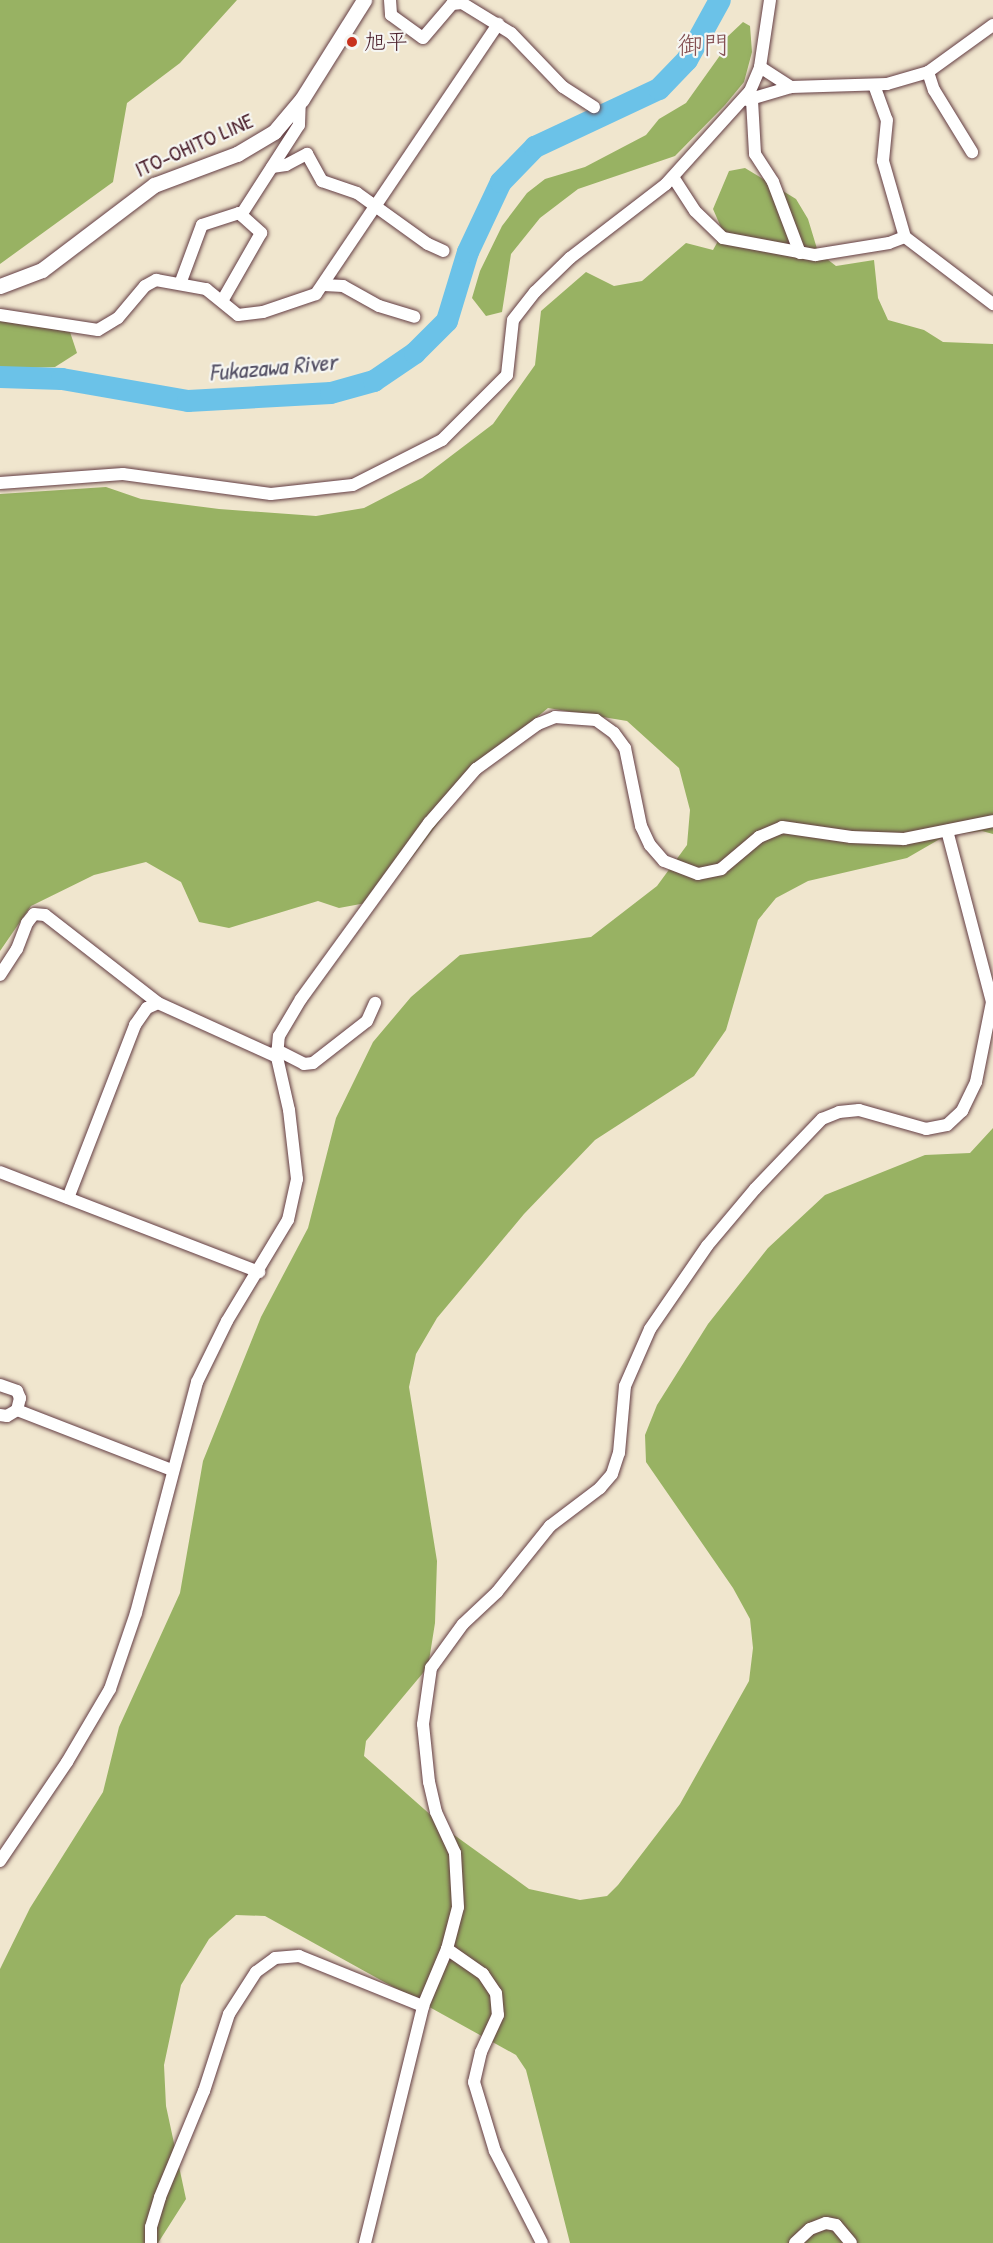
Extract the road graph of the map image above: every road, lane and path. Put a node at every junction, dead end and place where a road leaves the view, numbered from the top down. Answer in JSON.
{"nodes":[{"id":1,"x":364,"y":0,"type":"edge"},
{"id":2,"x":390,"y":0,"type":"edge"},
{"id":3,"x":770,"y":0,"type":"edge"},
{"id":4,"x":498,"y":24,"type":"junction"},
{"id":5,"x":993,"y":25,"type":"edge"},
{"id":6,"x":760,"y":67,"type":"junction"},
{"id":7,"x":927,"y":72,"type":"junction"},
{"id":8,"x":874,"y":85,"type":"junction"},
{"id":9,"x":791,"y":87,"type":"junction"},
{"id":10,"x":748,"y":99,"type":"junction"},
{"id":11,"x":300,"y":102,"type":"junction"},
{"id":12,"x":594,"y":107,"type":"dead end"},
{"id":13,"x":972,"y":153,"type":"dead end"},
{"id":14,"x":272,"y":167,"type":"junction"},
{"id":15,"x":673,"y":177,"type":"junction"},
{"id":16,"x":376,"y":206,"type":"junction"},
{"id":17,"x":241,"y":215,"type":"junction"},
{"id":18,"x":905,"y":237,"type":"junction"},
{"id":19,"x":444,"y":251,"type":"dead end"},
{"id":20,"x":800,"y":253,"type":"junction"},
{"id":21,"x":180,"y":284,"type":"junction"},
{"id":22,"x":324,"y":285,"type":"junction"},
{"id":23,"x":0,"y":286,"type":"edge"},
{"id":24,"x":222,"y":301,"type":"junction"},
{"id":25,"x":993,"y":304,"type":"edge"},
{"id":26,"x":0,"y":315,"type":"edge"},
{"id":27,"x":414,"y":317,"type":"dead end"},
{"id":28,"x":0,"y":483,"type":"edge"},
{"id":29,"x":993,"y":820,"type":"edge"},
{"id":30,"x":947,"y":831,"type":"junction"},
{"id":31,"x":0,"y":975,"type":"edge"},
{"id":32,"x":158,"y":1003,"type":"junction"},
{"id":33,"x":375,"y":1003,"type":"dead end"},
{"id":34,"x":277,"y":1054,"type":"junction"},
{"id":35,"x":0,"y":1172,"type":"edge"},
{"id":36,"x":68,"y":1198,"type":"junction"},
{"id":37,"x":259,"y":1272,"type":"junction"},
{"id":38,"x":0,"y":1385,"type":"edge"},
{"id":39,"x":17,"y":1410,"type":"junction"},
{"id":40,"x":0,"y":1415,"type":"edge"},
{"id":41,"x":172,"y":1470,"type":"junction"},
{"id":42,"x":0,"y":1862,"type":"edge"},
{"id":43,"x":447,"y":1949,"type":"junction"},
{"id":44,"x":423,"y":2006,"type":"junction"},
{"id":45,"x":151,"y":2243,"type":"edge"},
{"id":46,"x":365,"y":2243,"type":"edge"},
{"id":47,"x":542,"y":2243,"type":"edge"},
{"id":48,"x":795,"y":2243,"type":"edge"},
{"id":49,"x":851,"y":2243,"type":"edge"}],
"edges":[{"from":1,"to":11,"type":"main road","name":"ITO-OHITO LINE"},
{"from":2,"to":4,"type":"street"},
{"from":3,"to":6,"type":"street"},
{"from":4,"to":12,"type":"street"},
{"from":4,"to":16,"type":"street"},
{"from":5,"to":7,"type":"street"},
{"from":6,"to":9,"type":"street"},
{"from":6,"to":10,"type":"street"},
{"from":7,"to":8,"type":"street"},
{"from":7,"to":13,"type":"street"},
{"from":8,"to":9,"type":"street"},
{"from":8,"to":18,"type":"street"},
{"from":9,"to":10,"type":"street"},
{"from":10,"to":15,"type":"street"},
{"from":10,"to":20,"type":"street"},
{"from":11,"to":14,"type":"street"},
{"from":11,"to":23,"type":"main road","name":"ITO-OHITO LINE"},
{"from":14,"to":16,"type":"street"},
{"from":14,"to":17,"type":"street"},
{"from":15,"to":20,"type":"street"},
{"from":15,"to":28,"type":"street"},
{"from":16,"to":19,"type":"street"},
{"from":16,"to":22,"type":"street"},
{"from":17,"to":21,"type":"street"},
{"from":17,"to":24,"type":"street"},
{"from":18,"to":20,"type":"street"},
{"from":18,"to":25,"type":"street"},
{"from":21,"to":24,"type":"street"},
{"from":21,"to":26,"type":"street"},
{"from":22,"to":24,"type":"street"},
{"from":22,"to":27,"type":"street"},
{"from":29,"to":30,"type":"street"},
{"from":30,"to":34,"type":"street"},
{"from":30,"to":43,"type":"street"},
{"from":31,"to":32,"type":"street"},
{"from":32,"to":34,"type":"street"},
{"from":32,"to":36,"type":"street"},
{"from":33,"to":34,"type":"street"},
{"from":34,"to":37,"type":"street"},
{"from":35,"to":36,"type":"street"},
{"from":36,"to":37,"type":"street"},
{"from":37,"to":41,"type":"street"},
{"from":38,"to":39,"type":"street"},
{"from":39,"to":40,"type":"street"},
{"from":39,"to":41,"type":"street"},
{"from":41,"to":42,"type":"street"},
{"from":43,"to":44,"type":"street"},
{"from":43,"to":47,"type":"street"},
{"from":44,"to":45,"type":"street"},
{"from":44,"to":46,"type":"street"},
{"from":48,"to":49,"type":"street"}]}
